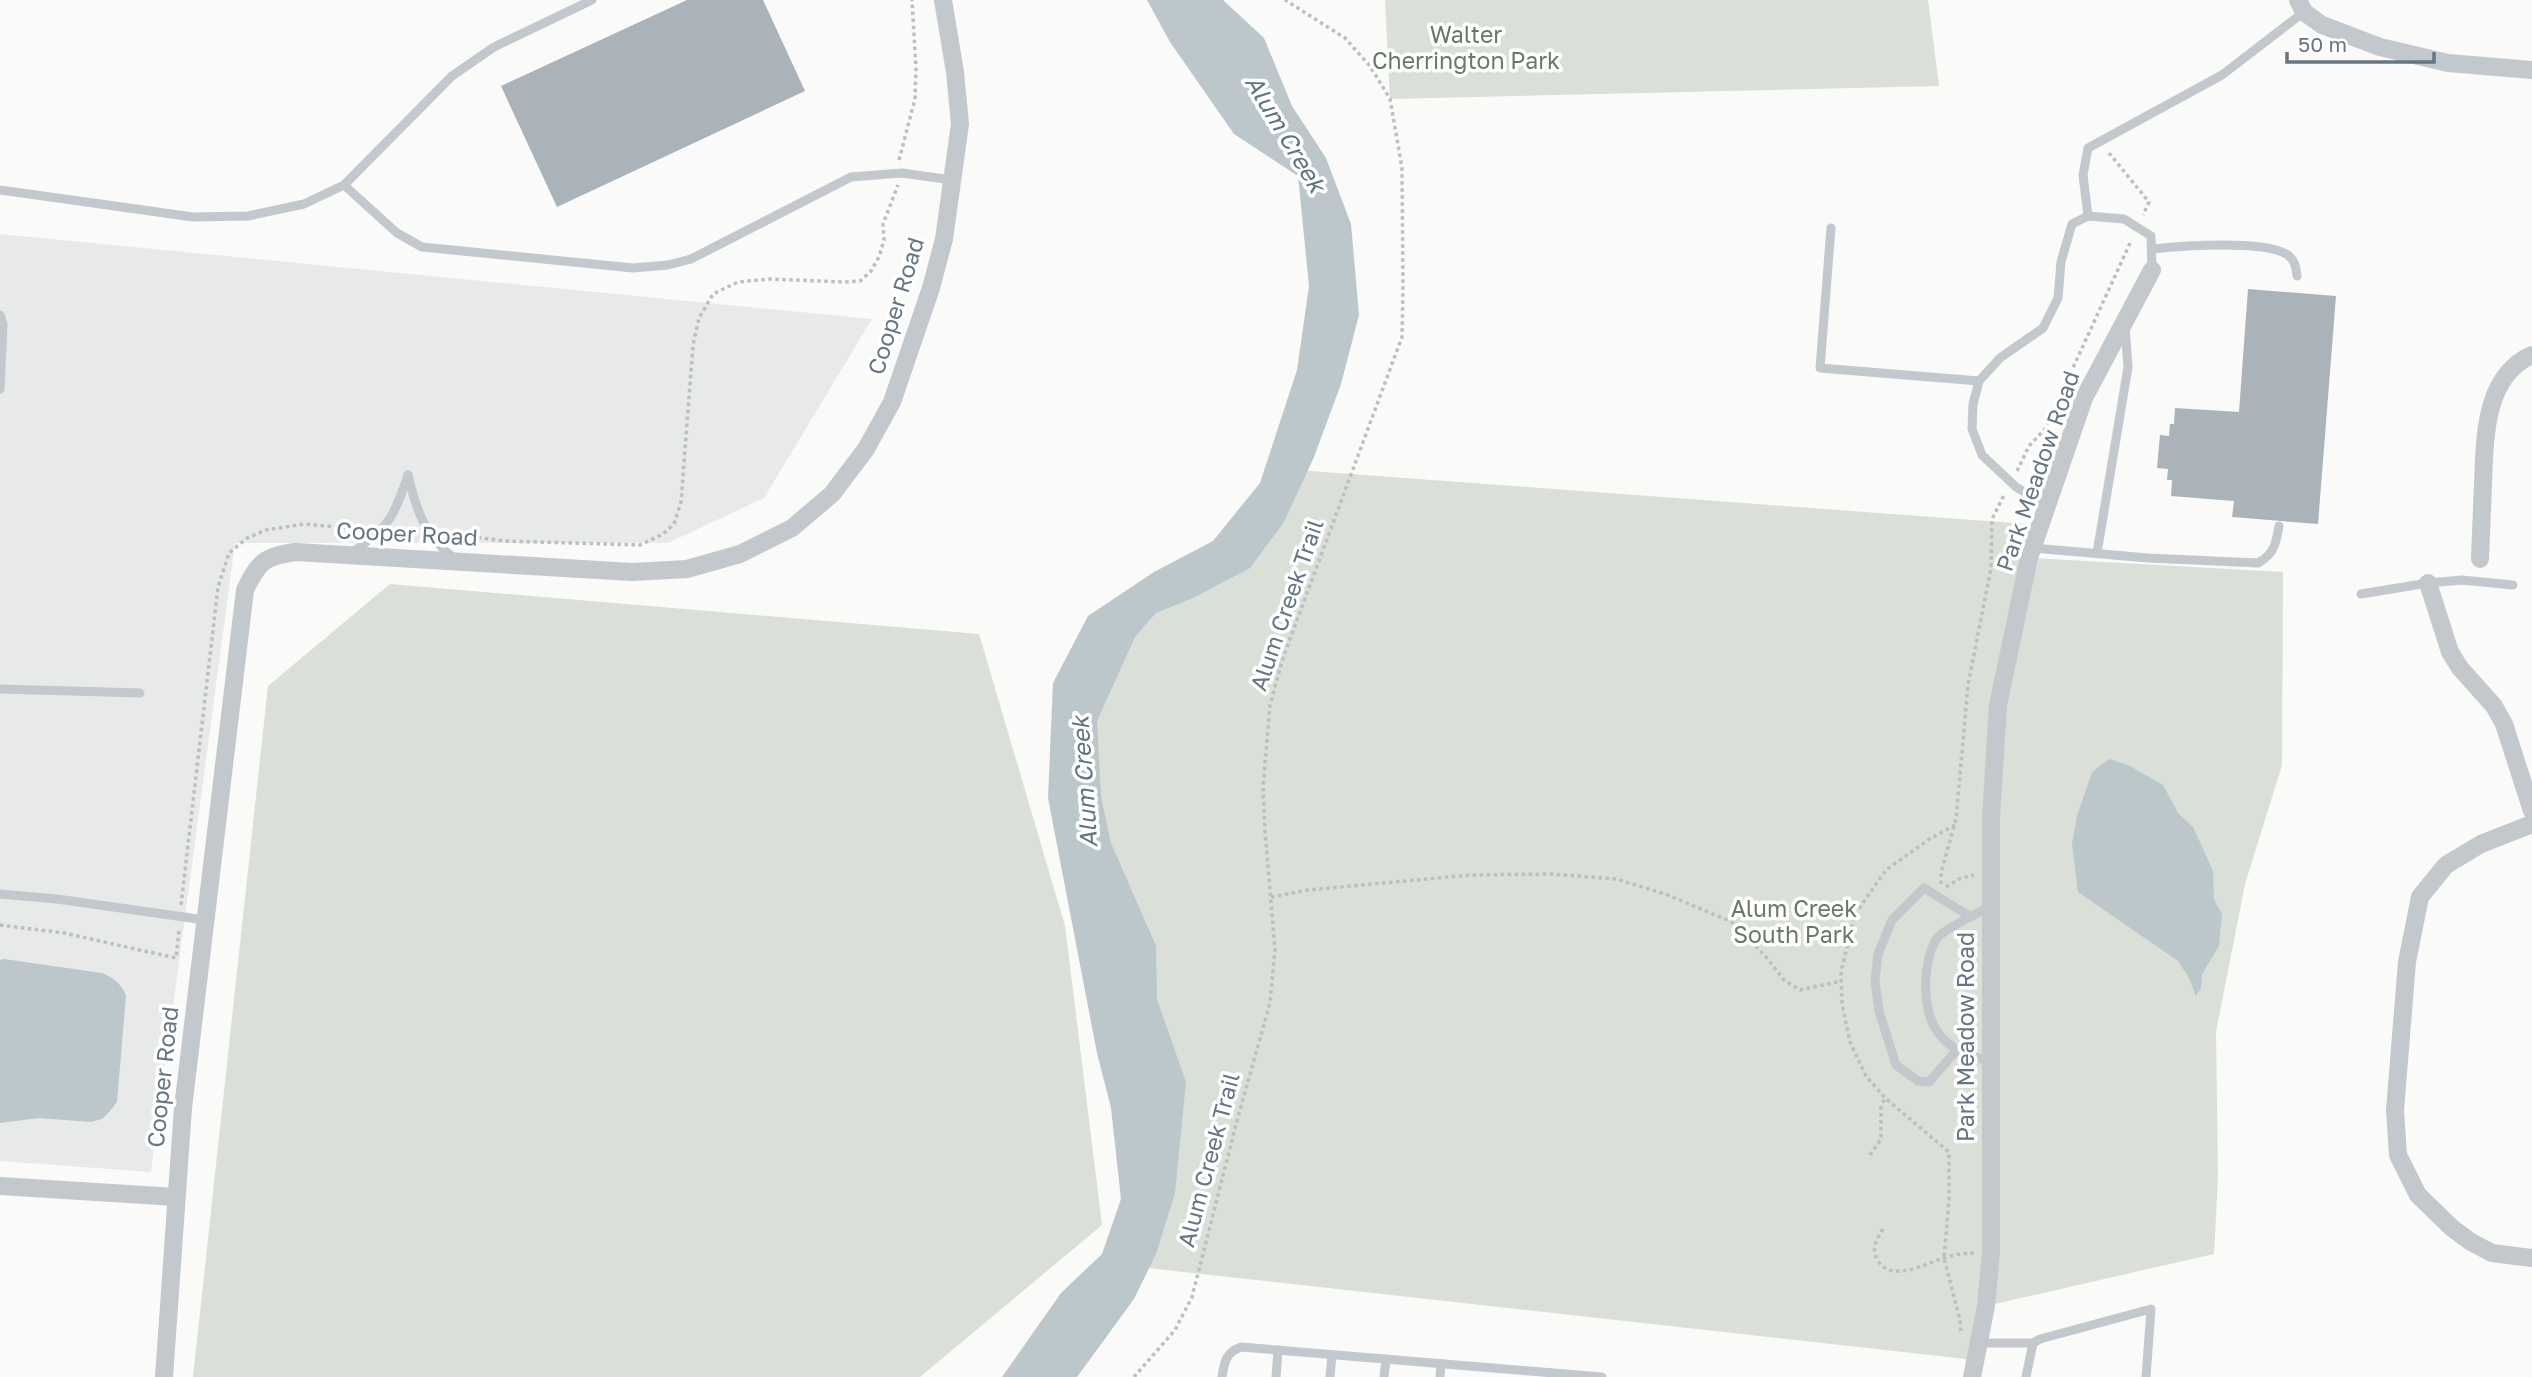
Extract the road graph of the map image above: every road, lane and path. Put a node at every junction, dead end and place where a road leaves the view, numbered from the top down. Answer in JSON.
{"nodes":[{"id":1,"x":592,"y":0,"type":"edge"},
{"id":2,"x":912,"y":0,"type":"edge"},
{"id":3,"x":943,"y":0,"type":"edge"},
{"id":4,"x":1285,"y":0,"type":"edge"},
{"id":5,"x":2301,"y":6,"type":"edge"},
{"id":6,"x":2532,"y":69,"type":"edge"},
{"id":7,"x":898,"y":173,"type":"junction"},
{"id":8,"x":952,"y":180,"type":"junction"},
{"id":9,"x":344,"y":185,"type":"junction"},
{"id":10,"x":0,"y":191,"type":"edge"},
{"id":11,"x":2088,"y":216,"type":"junction"},
{"id":12,"x":1831,"y":228,"type":"dead end"},
{"id":13,"x":2152,"y":249,"type":"junction"},
{"id":14,"x":2152,"y":270,"type":"joint"},
{"id":15,"x":2297,"y":276,"type":"dead end"},
{"id":16,"x":0,"y":315,"type":"edge"},
{"id":17,"x":2124,"y":323,"type":"junction"},
{"id":18,"x":2529,"y":356,"type":"edge"},
{"id":19,"x":0,"y":375,"type":"edge"},
{"id":20,"x":1979,"y":381,"type":"junction"},
{"id":21,"x":0,"y":388,"type":"edge"},
{"id":22,"x":2047,"y":506,"type":"junction"},
{"id":23,"x":2279,"y":526,"type":"dead end"},
{"id":24,"x":382,"y":530,"type":"junction"},
{"id":25,"x":429,"y":533,"type":"junction"},
{"id":26,"x":2033,"y":548,"type":"junction"},
{"id":27,"x":2097,"y":553,"type":"junction"},
{"id":28,"x":348,"y":555,"type":"junction"},
{"id":29,"x":2480,"y":559,"type":"dead end"},
{"id":30,"x":458,"y":561,"type":"junction"},
{"id":31,"x":2428,"y":583,"type":"junction"},
{"id":32,"x":2513,"y":586,"type":"dead end"},
{"id":33,"x":2361,"y":594,"type":"dead end"},
{"id":34,"x":0,"y":688,"type":"edge"},
{"id":35,"x":140,"y":693,"type":"dead end"},
{"id":36,"x":2532,"y":811,"type":"edge"},
{"id":37,"x":2532,"y":824,"type":"edge"},
{"id":38,"x":1991,"y":872,"type":"junction"},
{"id":39,"x":0,"y":894,"type":"edge"},
{"id":40,"x":1270,"y":897,"type":"junction"},
{"id":41,"x":1941,"y":900,"type":"junction"},
{"id":42,"x":1991,"y":906,"type":"junction"},
{"id":43,"x":180,"y":917,"type":"junction"},
{"id":44,"x":1970,"y":917,"type":"junction"},
{"id":45,"x":205,"y":920,"type":"junction"},
{"id":46,"x":0,"y":925,"type":"edge"},
{"id":47,"x":1842,"y":981,"type":"dead end"},
{"id":48,"x":1956,"y":1051,"type":"junction"},
{"id":49,"x":1991,"y":1061,"type":"junction"},
{"id":50,"x":1885,"y":1098,"type":"dead end"},
{"id":51,"x":1949,"y":1152,"type":"dead end"},
{"id":52,"x":1870,"y":1155,"type":"dead end"},
{"id":53,"x":0,"y":1186,"type":"edge"},
{"id":54,"x":176,"y":1198,"type":"junction"},
{"id":55,"x":1883,"y":1229,"type":"dead end"},
{"id":56,"x":1991,"y":1252,"type":"junction"},
{"id":57,"x":1944,"y":1258,"type":"junction"},
{"id":58,"x":2532,"y":1258,"type":"edge"},
{"id":59,"x":1970,"y":1340,"type":"junction"},
{"id":60,"x":2032,"y":1343,"type":"junction"},
{"id":61,"x":1278,"y":1350,"type":"junction"},
{"id":62,"x":1332,"y":1355,"type":"junction"},
{"id":63,"x":1386,"y":1359,"type":"junction"},
{"id":64,"x":1441,"y":1364,"type":"junction"},
{"id":65,"x":164,"y":1377,"type":"edge"},
{"id":66,"x":1134,"y":1377,"type":"edge"},
{"id":67,"x":1222,"y":1377,"type":"edge"},
{"id":68,"x":1276,"y":1377,"type":"edge"},
{"id":69,"x":1330,"y":1377,"type":"edge"},
{"id":70,"x":1384,"y":1377,"type":"edge"},
{"id":71,"x":1440,"y":1377,"type":"edge"},
{"id":72,"x":1602,"y":1377,"type":"edge"},
{"id":73,"x":1972,"y":1377,"type":"edge"},
{"id":74,"x":2026,"y":1377,"type":"edge"},
{"id":75,"x":2146,"y":1377,"type":"edge"}],
"edges":[{"from":1,"to":9,"type":"lane"},
{"from":2,"to":7,"type":"path"},
{"from":3,"to":8,"type":"street","name":"Cooper Road"},
{"from":4,"to":40,"type":"path","name":"Alum Creek Trail"},
{"from":5,"to":6,"type":"street"},
{"from":5,"to":11,"type":"lane"},
{"from":7,"to":8,"type":"lane"},
{"from":7,"to":9,"type":"lane"},
{"from":7,"to":25,"type":"path"},
{"from":8,"to":30,"type":"street","name":"Cooper Road"},
{"from":9,"to":10,"type":"lane"},
{"from":11,"to":13,"type":"lane"},
{"from":11,"to":20,"type":"lane"},
{"from":12,"to":20,"type":"lane"},
{"from":13,"to":14,"type":"lane","name":"Park Meadow Road"},
{"from":13,"to":15,"type":"lane"},
{"from":14,"to":17,"type":"street","name":"Park Meadow Road"},
{"from":16,"to":19,"type":"lane"},
{"from":17,"to":22,"type":"street","name":"Park Meadow Road"},
{"from":17,"to":27,"type":"lane"},
{"from":18,"to":29,"type":"street"},
{"from":19,"to":21,"type":"lane"},
{"from":20,"to":22,"type":"lane"},
{"from":22,"to":26,"type":"street","name":"Park Meadow Road"},
{"from":23,"to":27,"type":"lane"},
{"from":24,"to":25,"type":"path"},
{"from":24,"to":25,"type":"lane"},
{"from":24,"to":28,"type":"lane"},
{"from":24,"to":43,"type":"path"},
{"from":25,"to":30,"type":"lane"},
{"from":26,"to":27,"type":"lane"},
{"from":26,"to":38,"type":"street","name":"Park Meadow Road"},
{"from":28,"to":30,"type":"street","name":"Cooper Road"},
{"from":28,"to":45,"type":"street","name":"Cooper Road"},
{"from":31,"to":32,"type":"lane"},
{"from":31,"to":33,"type":"lane"},
{"from":31,"to":36,"type":"street"},
{"from":34,"to":35,"type":"lane"},
{"from":37,"to":58,"type":"street"},
{"from":38,"to":41,"type":"path"},
{"from":38,"to":42,"type":"street","name":"Park Meadow Road"},
{"from":39,"to":43,"type":"lane"},
{"from":40,"to":47,"type":"path"},
{"from":40,"to":66,"type":"path","name":"Alum Creek Trail"},
{"from":41,"to":44,"type":"lane"},
{"from":41,"to":48,"type":"lane"},
{"from":42,"to":44,"type":"lane"},
{"from":42,"to":49,"type":"street","name":"Park Meadow Road"},
{"from":43,"to":45,"type":"lane"},
{"from":43,"to":46,"type":"path"},
{"from":44,"to":48,"type":"lane"},
{"from":45,"to":54,"type":"street","name":"Cooper Road"},
{"from":48,"to":49,"type":"lane"},
{"from":49,"to":56,"type":"street","name":"Park Meadow Road"},
{"from":50,"to":52,"type":"path"},
{"from":51,"to":57,"type":"path"},
{"from":53,"to":54,"type":"street"},
{"from":54,"to":65,"type":"street","name":"Cooper Road"},
{"from":55,"to":57,"type":"path"},
{"from":56,"to":57,"type":"path"},
{"from":56,"to":59,"type":"street","name":"Park Meadow Road"},
{"from":57,"to":59,"type":"path"},
{"from":59,"to":60,"type":"lane"},
{"from":59,"to":73,"type":"street","name":"Park Meadow Road"},
{"from":60,"to":74,"type":"lane"},
{"from":60,"to":75,"type":"lane"},
{"from":61,"to":62,"type":"lane"},
{"from":61,"to":67,"type":"lane"},
{"from":61,"to":68,"type":"lane"},
{"from":62,"to":63,"type":"lane"},
{"from":62,"to":69,"type":"lane"},
{"from":63,"to":64,"type":"lane"},
{"from":63,"to":70,"type":"lane"},
{"from":64,"to":71,"type":"lane"},
{"from":64,"to":72,"type":"lane"}]}
